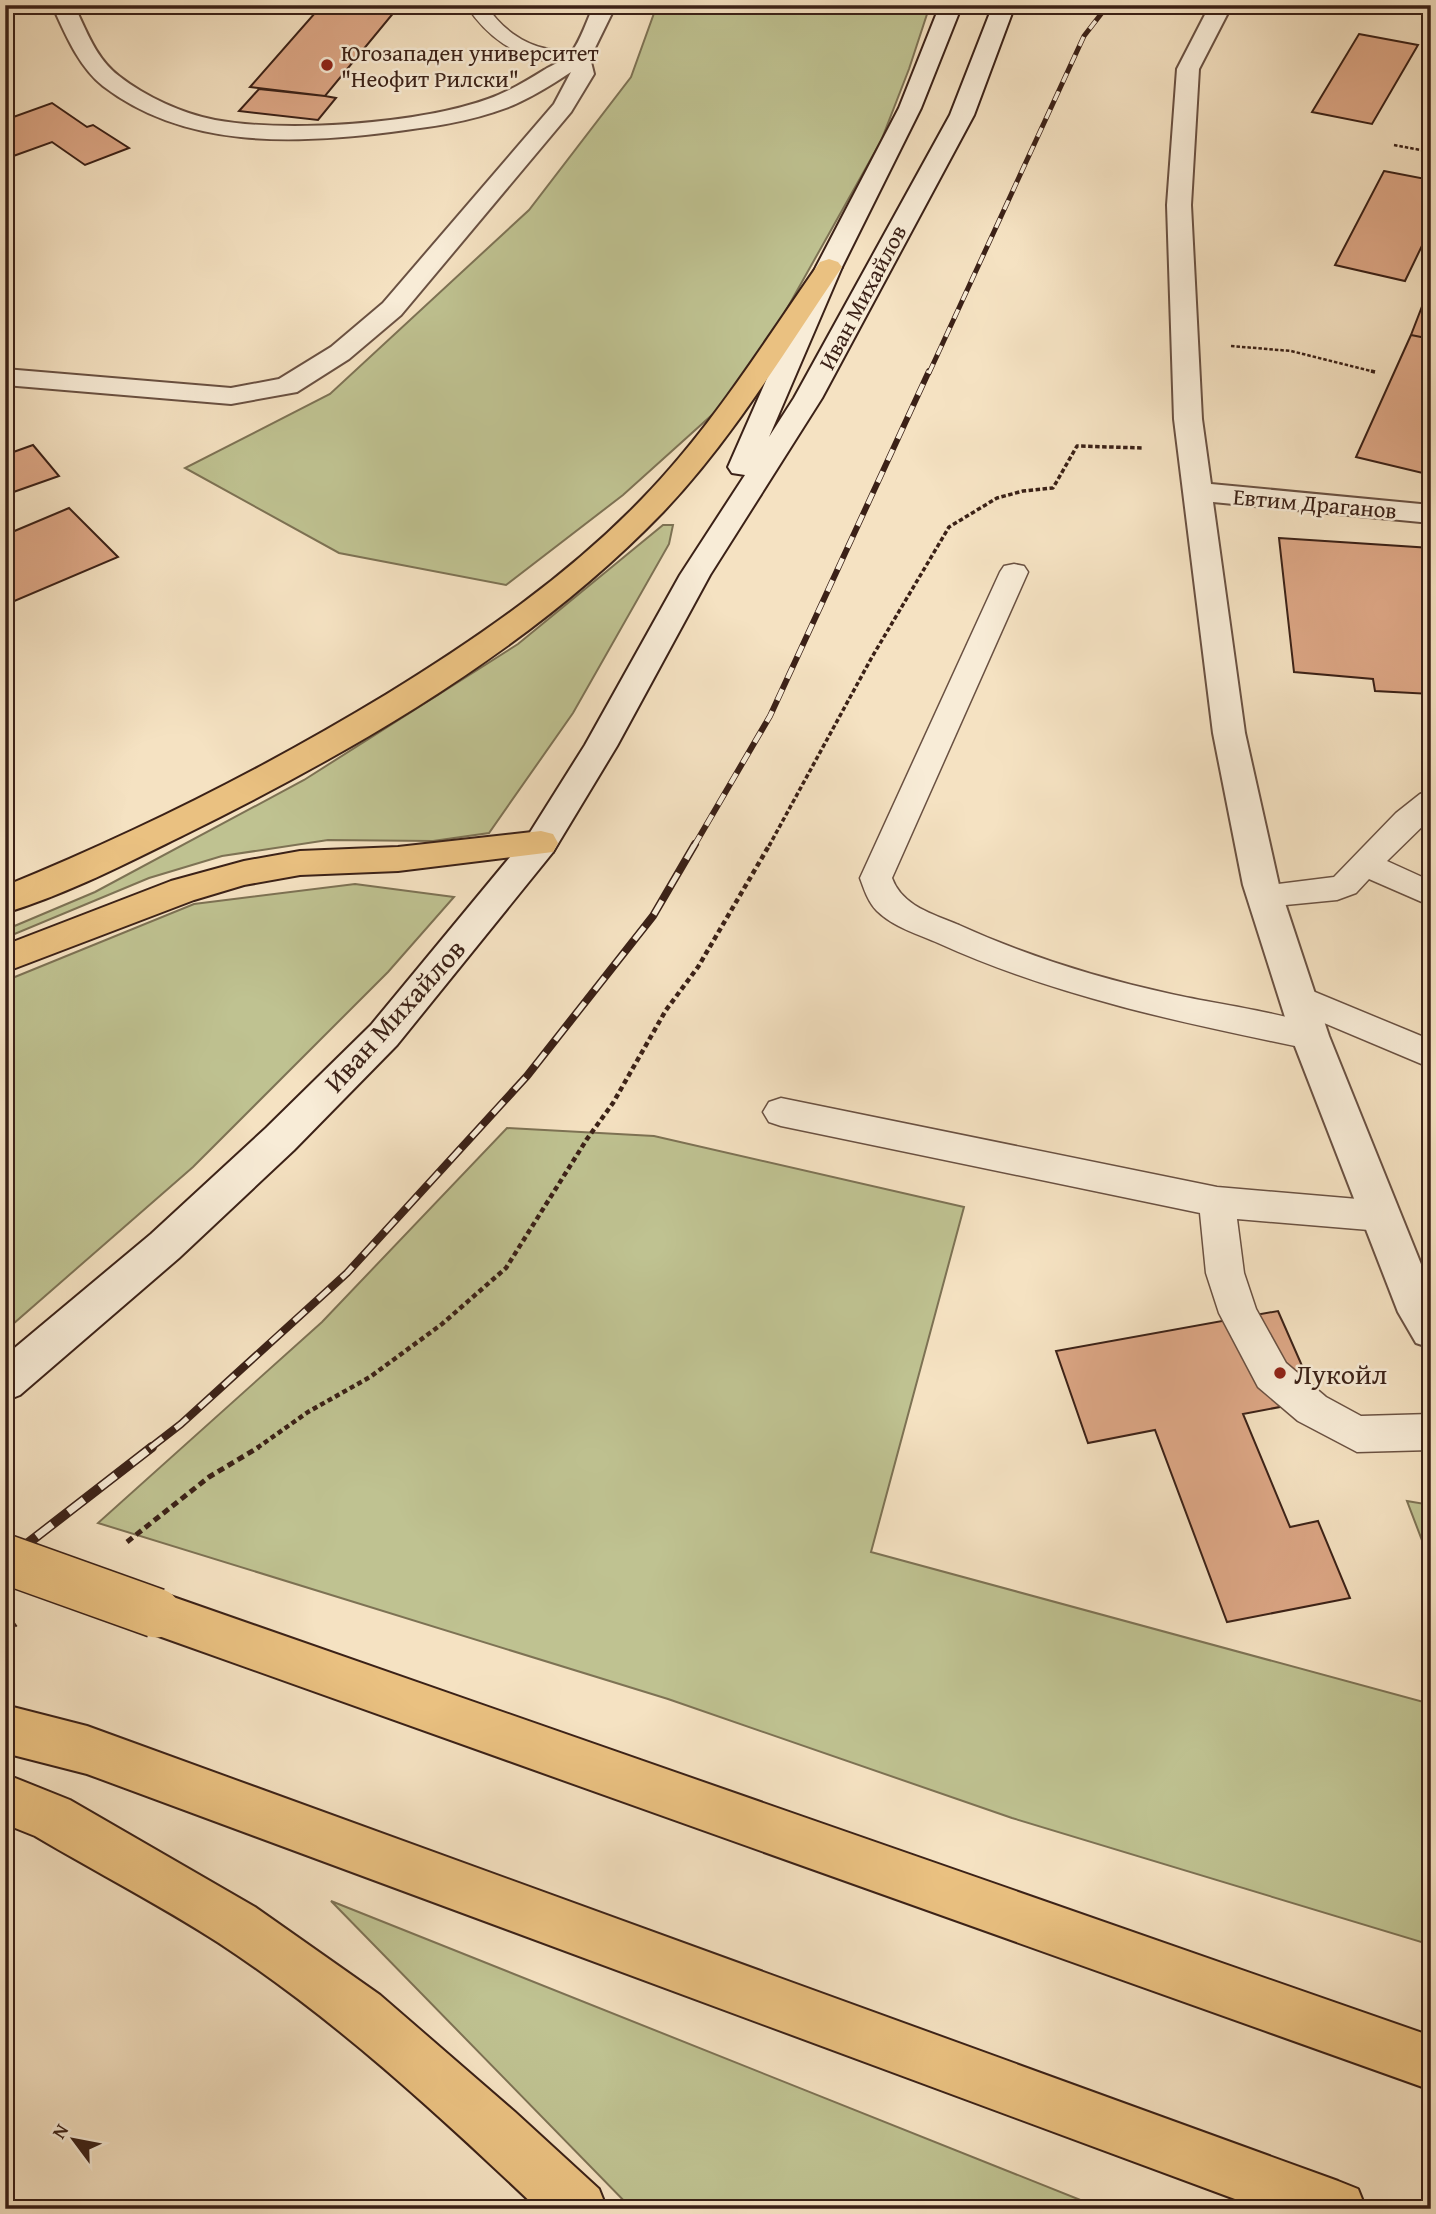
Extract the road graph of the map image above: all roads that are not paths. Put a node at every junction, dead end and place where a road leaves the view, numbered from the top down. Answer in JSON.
{"nodes":[{"id":1,"x":63,"y":5,"type":"edge"},
{"id":2,"x":476,"y":5,"type":"edge"},
{"id":3,"x":605,"y":5,"type":"edge"},
{"id":4,"x":951,"y":5,"type":"edge"},
{"id":5,"x":1004,"y":5,"type":"edge"},
{"id":6,"x":1222,"y":5,"type":"edge"},
{"id":7,"x":579,"y":58,"type":"junction"},
{"id":8,"x":830,"y":267,"type":"junction"},
{"id":9,"x":5,"y":377,"type":"edge"},
{"id":10,"x":1199,"y":492,"type":"junction"},
{"id":11,"x":1431,"y":514,"type":"edge"},
{"id":12,"x":1014,"y":572,"type":"dead end"},
{"id":13,"x":695,"y":575,"type":"junction"},
{"id":14,"x":1431,"y":801,"type":"edge"},
{"id":15,"x":541,"y":844,"type":"junction"},
{"id":16,"x":1365,"y":864,"type":"junction"},
{"id":17,"x":1264,"y":895,"type":"junction"},
{"id":18,"x":1431,"y":895,"type":"edge"},
{"id":19,"x":5,"y":900,"type":"edge"},
{"id":20,"x":5,"y":959,"type":"edge"},
{"id":21,"x":1298,"y":998,"type":"junction"},
{"id":22,"x":1310,"y":1036,"type":"junction"},
{"id":23,"x":1431,"y":1055,"type":"edge"},
{"id":24,"x":781,"y":1112,"type":"dead end"},
{"id":25,"x":1217,"y":1202,"type":"junction"},
{"id":26,"x":1381,"y":1216,"type":"junction"},
{"id":27,"x":1431,"y":1331,"type":"edge"},
{"id":28,"x":5,"y":1382,"type":"edge"},
{"id":29,"x":1431,"y":1432,"type":"edge"},
{"id":30,"x":5,"y":1559,"type":"edge"},
{"id":31,"x":5,"y":1574,"type":"edge"},
{"id":32,"x":156,"y":1613,"type":"junction"},
{"id":33,"x":5,"y":1729,"type":"edge"},
{"id":34,"x":5,"y":1799,"type":"edge"},
{"id":35,"x":1431,"y":2063,"type":"edge"},
{"id":36,"x":579,"y":2209,"type":"edge"},
{"id":37,"x":1338,"y":2209,"type":"edge"}],
"edges":[{"from":1,"to":7,"type":"street"},
{"from":2,"to":7,"type":"lane"},
{"from":3,"to":7,"type":"street"},
{"from":4,"to":8,"type":"street","name":"Иван Михайлов"},
{"from":5,"to":13,"type":"street","name":"Иван Михайлов"},
{"from":6,"to":10,"type":"street"},
{"from":7,"to":9,"type":"street"},
{"from":8,"to":13,"type":"street","name":"Иван Михайлов"},
{"from":8,"to":19,"type":"main road"},
{"from":10,"to":11,"type":"street","name":"Евтим Драганов"},
{"from":10,"to":17,"type":"street"},
{"from":12,"to":22,"type":"lane"},
{"from":13,"to":15,"type":"street","name":"Иван Михайлов"},
{"from":14,"to":16,"type":"lane"},
{"from":15,"to":20,"type":"main road"},
{"from":15,"to":28,"type":"street","name":"Иван Михайлов"},
{"from":16,"to":17,"type":"lane"},
{"from":16,"to":18,"type":"lane"},
{"from":17,"to":21,"type":"street"},
{"from":21,"to":22,"type":"street"},
{"from":21,"to":23,"type":"lane"},
{"from":22,"to":26,"type":"street"},
{"from":24,"to":25,"type":"lane"},
{"from":25,"to":26,"type":"lane"},
{"from":25,"to":29,"type":"lane"},
{"from":26,"to":27,"type":"street"},
{"from":30,"to":32,"type":"main road","bridge":true},
{"from":31,"to":32,"type":"main road","bridge":true},
{"from":32,"to":35,"type":"main road"},
{"from":33,"to":37,"type":"main road"},
{"from":34,"to":36,"type":"main road"}]}
